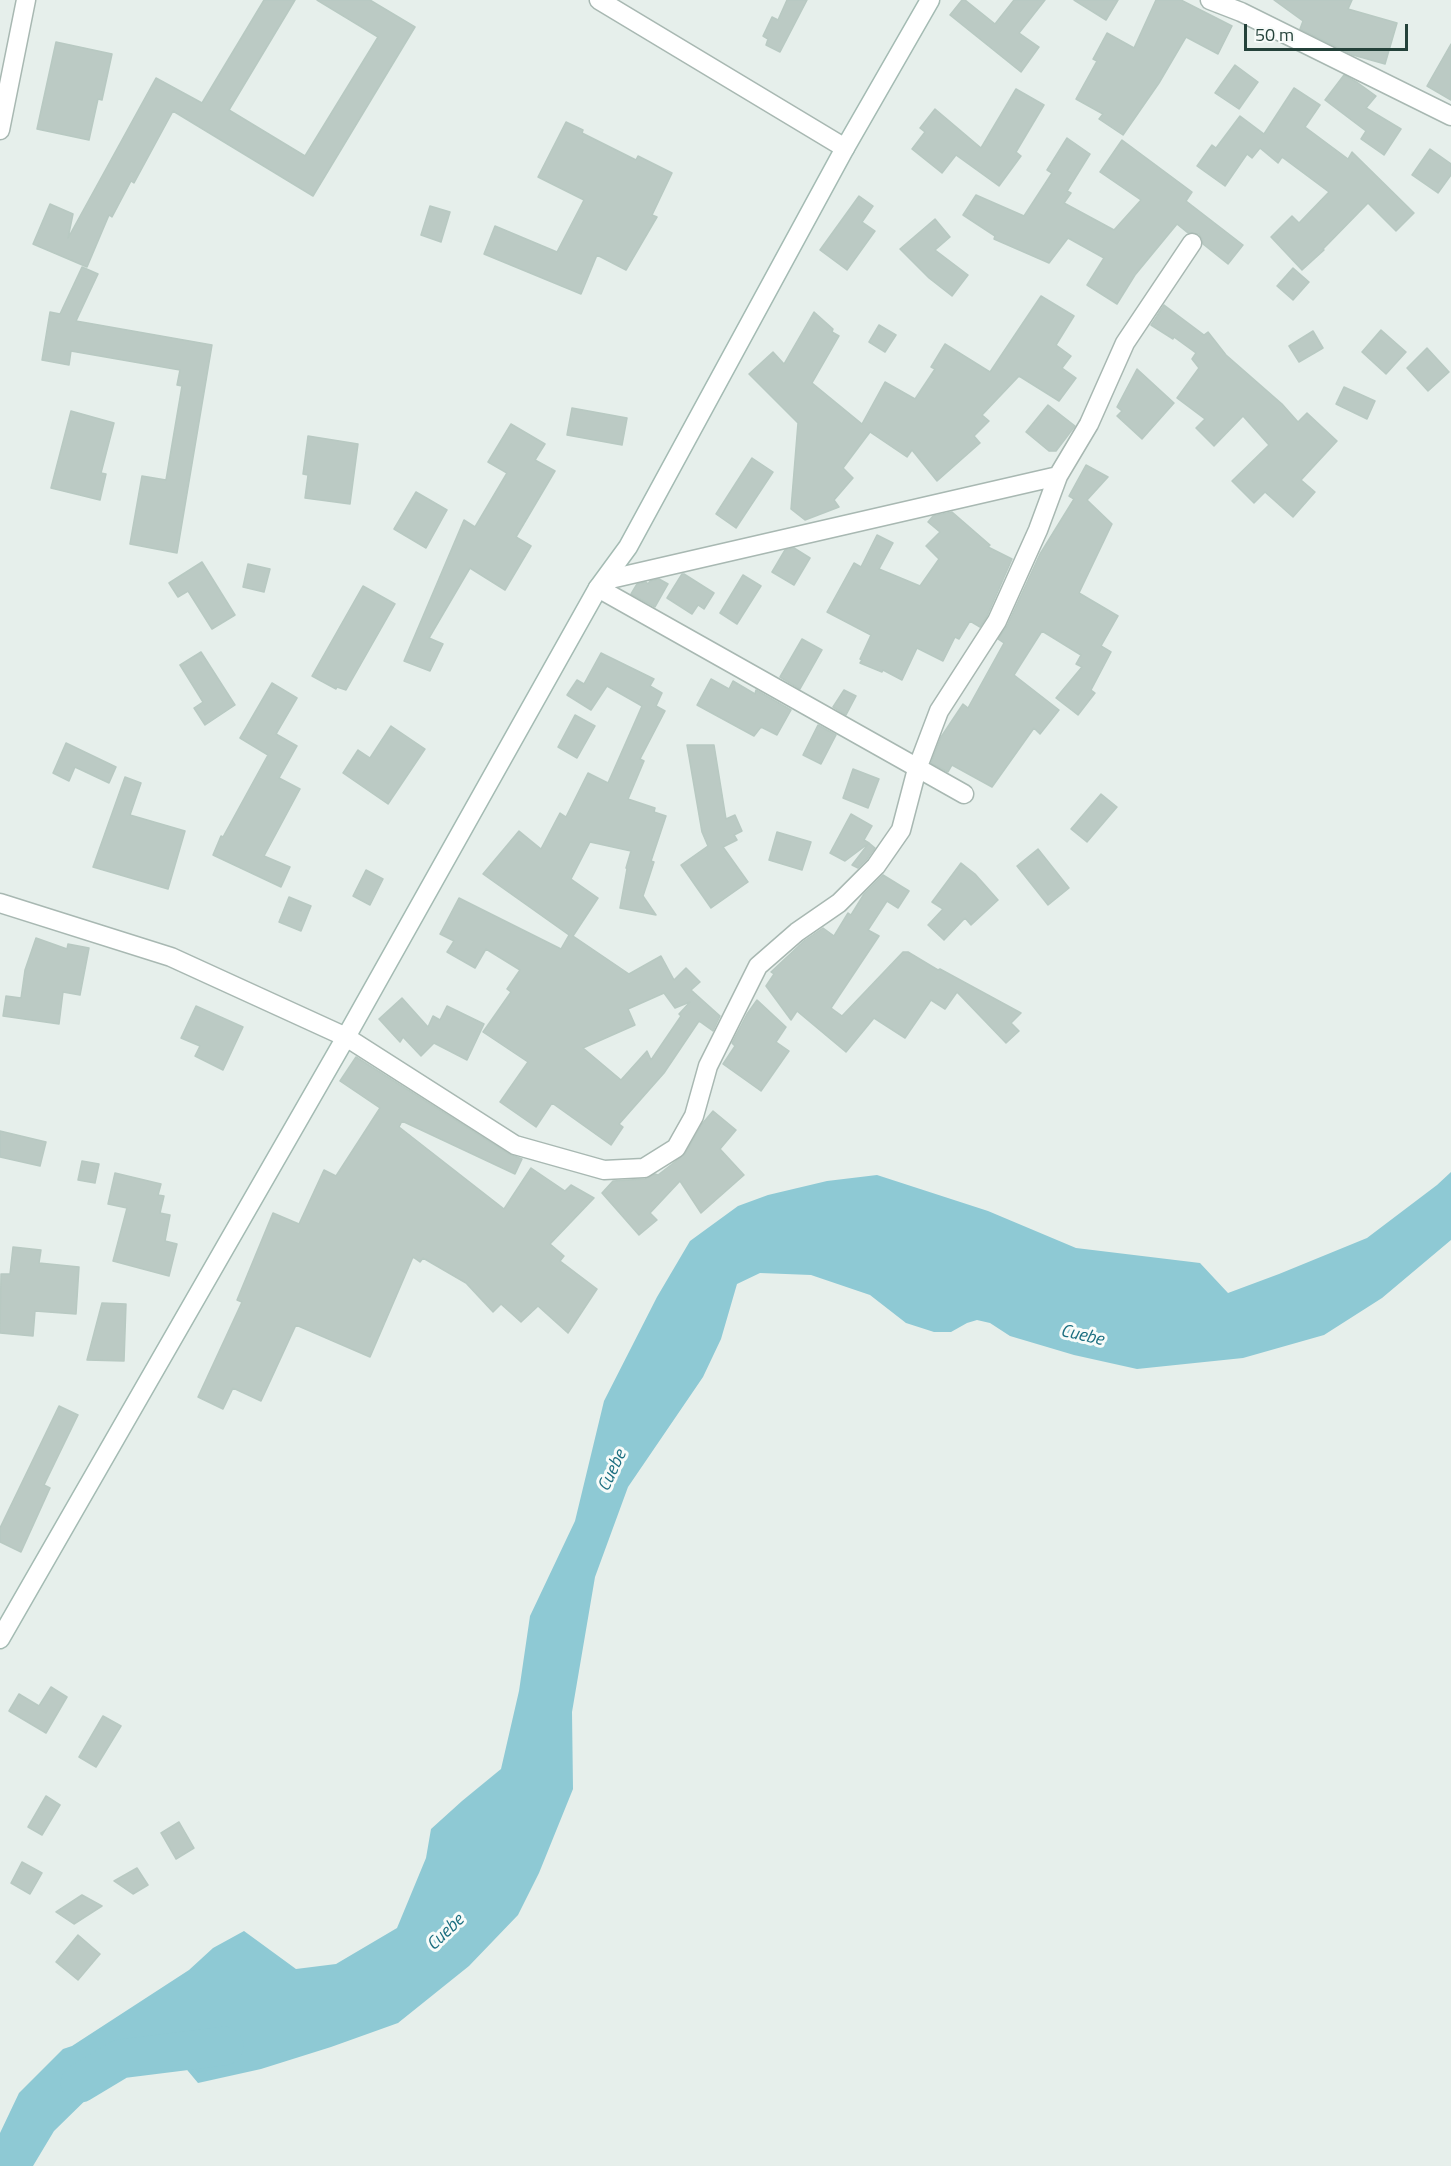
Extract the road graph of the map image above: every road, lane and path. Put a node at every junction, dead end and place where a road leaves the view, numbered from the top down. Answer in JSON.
{"nodes":[{"id":1,"x":26,"y":0,"type":"edge"},
{"id":2,"x":599,"y":0,"type":"edge"},
{"id":3,"x":930,"y":0,"type":"edge"},
{"id":4,"x":1210,"y":0,"type":"edge"},
{"id":5,"x":1451,"y":116,"type":"edge"},
{"id":6,"x":0,"y":130,"type":"edge"},
{"id":7,"x":845,"y":148,"type":"junction"},
{"id":8,"x":1192,"y":243,"type":"dead end"},
{"id":9,"x":1058,"y":476,"type":"junction"},
{"id":10,"x":602,"y":584,"type":"junction"},
{"id":11,"x":917,"y":769,"type":"junction"},
{"id":12,"x":964,"y":794,"type":"dead end"},
{"id":13,"x":0,"y":903,"type":"edge"},
{"id":14,"x":346,"y":1037,"type":"junction"},
{"id":15,"x":0,"y":1639,"type":"edge"}],
"edges":[{"from":1,"to":6,"type":"street"},
{"from":2,"to":7,"type":"street"},
{"from":3,"to":7,"type":"street"},
{"from":4,"to":5,"type":"street"},
{"from":7,"to":10,"type":"street"},
{"from":8,"to":9,"type":"street"},
{"from":9,"to":10,"type":"street"},
{"from":9,"to":11,"type":"street"},
{"from":10,"to":11,"type":"street"},
{"from":10,"to":14,"type":"street"},
{"from":11,"to":12,"type":"street"},
{"from":11,"to":14,"type":"street"},
{"from":13,"to":14,"type":"street"},
{"from":14,"to":15,"type":"street"}]}
